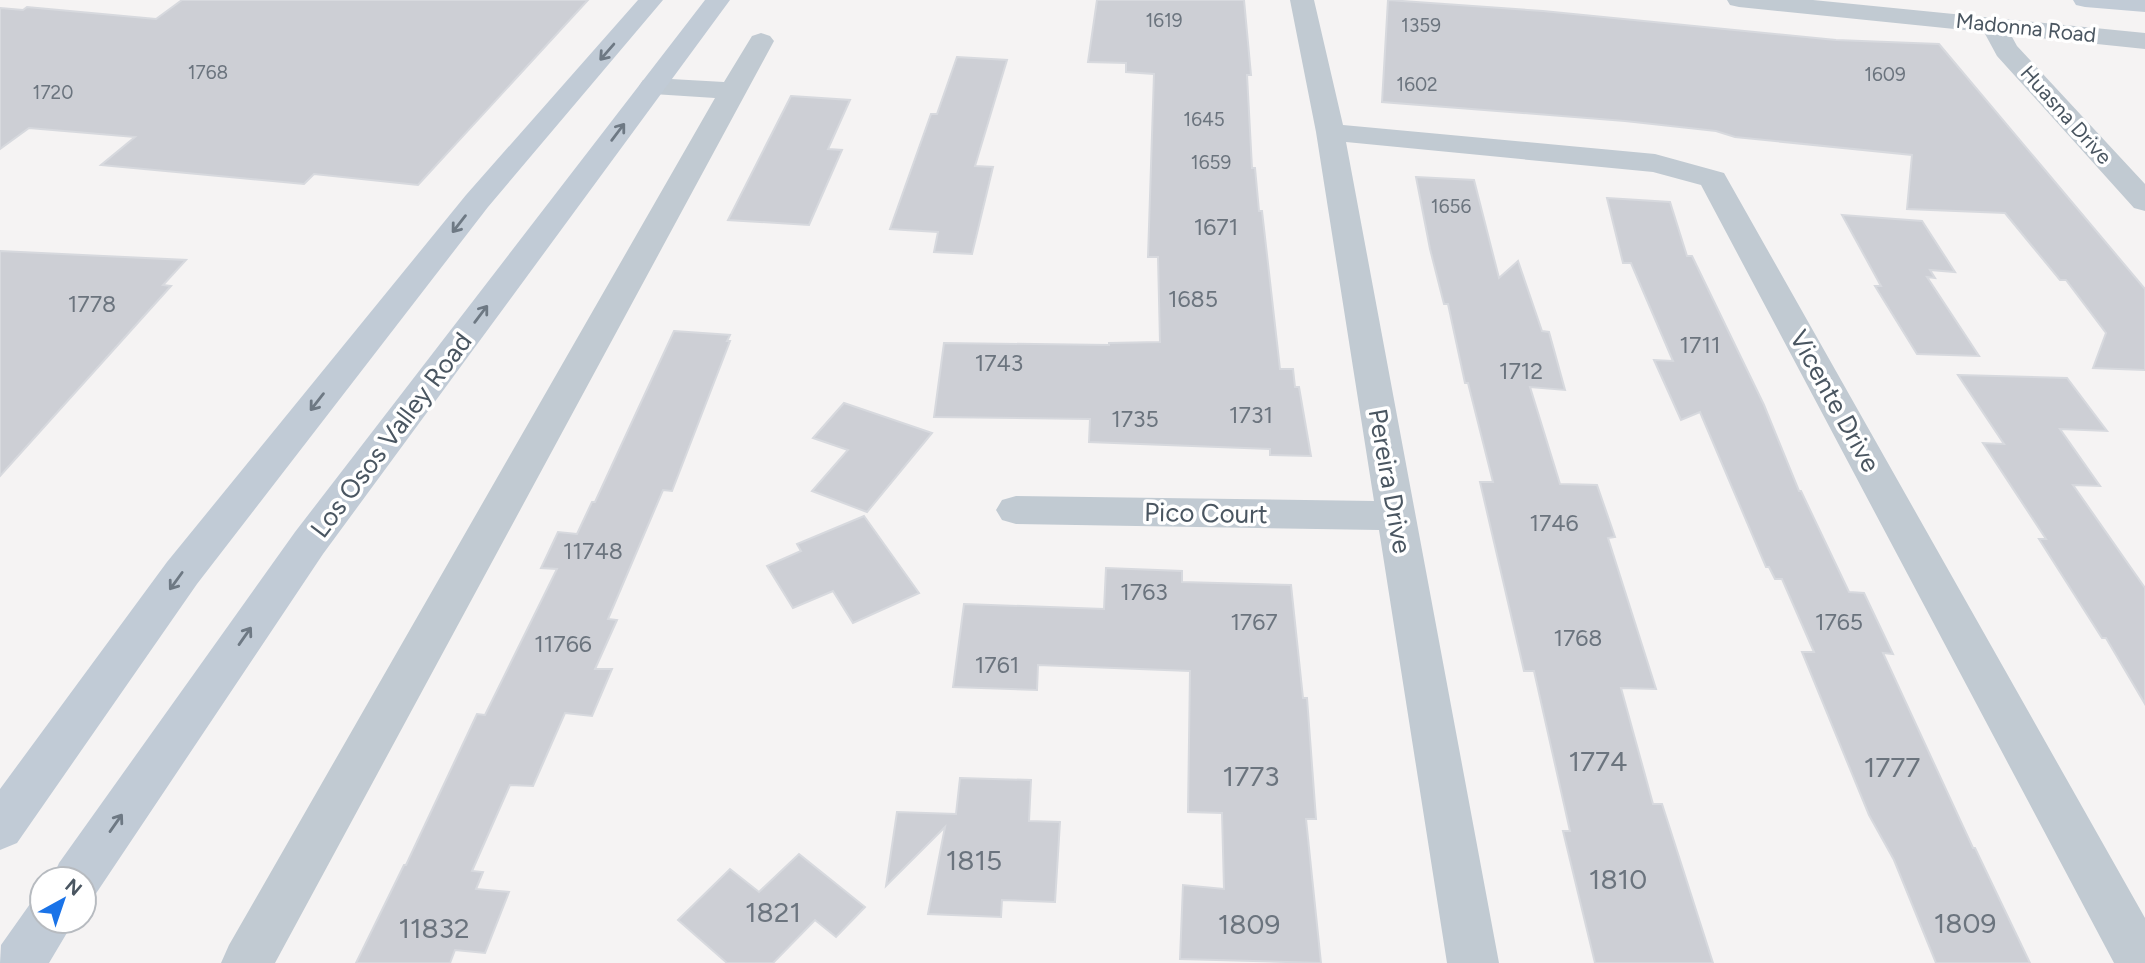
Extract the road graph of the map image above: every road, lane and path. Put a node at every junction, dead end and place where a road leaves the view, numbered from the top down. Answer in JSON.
{"nodes":[{"id":1,"x":652,"y":0,"type":"edge"},
{"id":2,"x":719,"y":0,"type":"edge"},
{"id":3,"x":1302,"y":0,"type":"edge"},
{"id":4,"x":1739,"y":0,"type":"edge"},
{"id":5,"x":2085,"y":0,"type":"edge"},
{"id":6,"x":2145,"y":5,"type":"edge"},
{"id":7,"x":1992,"y":24,"type":"junction"},
{"id":8,"x":761,"y":41,"type":"dead end"},
{"id":9,"x":2145,"y":41,"type":"edge"},
{"id":10,"x":653,"y":86,"type":"junction"},
{"id":11,"x":733,"y":91,"type":"junction"},
{"id":12,"x":1330,"y":132,"type":"junction"},
{"id":13,"x":2145,"y":202,"type":"edge"},
{"id":14,"x":1016,"y":510,"type":"dead end"},
{"id":15,"x":1395,"y":516,"type":"junction"},
{"id":16,"x":0,"y":828,"type":"edge"},
{"id":17,"x":87,"y":865,"type":"edge"},
{"id":18,"x":38,"y":935,"type":"edge"},
{"id":19,"x":19,"y":963,"type":"edge"},
{"id":20,"x":247,"y":963,"type":"edge"},
{"id":21,"x":1473,"y":963,"type":"edge"},
{"id":22,"x":2142,"y":963,"type":"edge"}],
"edges":[{"from":1,"to":16,"type":"main road","one_way":true},
{"from":2,"to":10,"type":"main road","name":"Los Osos Valley Road"},
{"from":3,"to":12,"type":"street","name":"Pereira Drive"},
{"from":4,"to":7,"type":"street","name":"Madonna Road"},
{"from":5,"to":6,"type":"main road","name":"Madonna Road"},
{"from":7,"to":9,"type":"street","name":"Madonna Road"},
{"from":7,"to":13,"type":"street","name":"Huasna Drive"},
{"from":8,"to":11,"type":"street"},
{"from":10,"to":11,"type":"street"},
{"from":17,"to":10,"type":"main road","name":"Los Osos Valley Road","one_way":true},
{"from":11,"to":20,"type":"street"},
{"from":12,"to":15,"type":"street","name":"Pereira Drive"},
{"from":12,"to":22,"type":"street","name":"Vicente Drive"},
{"from":14,"to":15,"type":"street","name":"Pico Court"},
{"from":15,"to":21,"type":"street","name":"Pereira Drive"},
{"from":18,"to":19,"type":"main road"}]}
